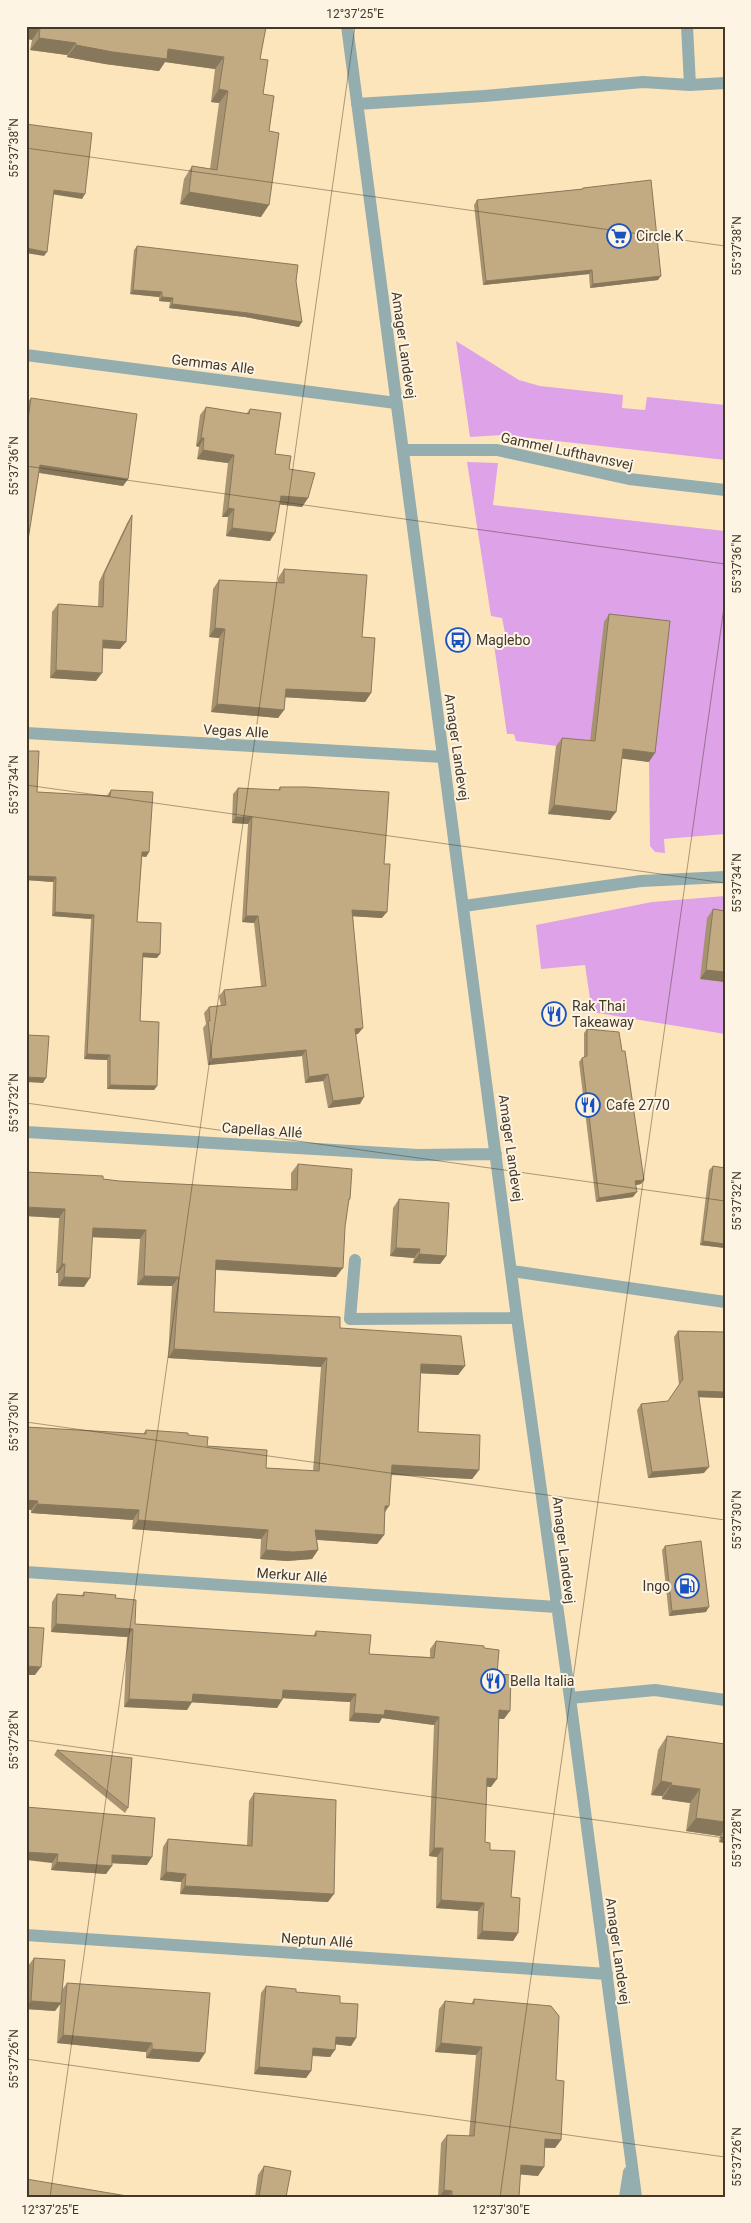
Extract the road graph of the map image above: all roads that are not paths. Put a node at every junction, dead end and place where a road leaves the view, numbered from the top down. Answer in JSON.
{"nodes":[{"id":1,"x":347,"y":26,"type":"edge"},
{"id":2,"x":688,"y":26,"type":"edge"},
{"id":3,"x":725,"y":83,"type":"edge"},
{"id":4,"x":690,"y":85,"type":"junction"},
{"id":5,"x":357,"y":104,"type":"junction"},
{"id":6,"x":26,"y":355,"type":"edge"},
{"id":7,"x":396,"y":404,"type":"junction"},
{"id":8,"x":404,"y":450,"type":"junction"},
{"id":9,"x":725,"y":490,"type":"edge"},
{"id":10,"x":26,"y":734,"type":"edge"},
{"id":11,"x":444,"y":758,"type":"junction"},
{"id":12,"x":725,"y":878,"type":"edge"},
{"id":13,"x":464,"y":906,"type":"junction"},
{"id":14,"x":26,"y":1132,"type":"edge"},
{"id":15,"x":496,"y":1154,"type":"junction"},
{"id":16,"x":355,"y":1260,"type":"dead end"},
{"id":17,"x":512,"y":1271,"type":"junction"},
{"id":18,"x":725,"y":1302,"type":"edge"},
{"id":19,"x":518,"y":1318,"type":"junction"},
{"id":20,"x":26,"y":1572,"type":"edge"},
{"id":21,"x":556,"y":1607,"type":"junction"},
{"id":22,"x":570,"y":1698,"type":"junction"},
{"id":23,"x":725,"y":1700,"type":"edge"},
{"id":24,"x":26,"y":1935,"type":"edge"},
{"id":25,"x":606,"y":1974,"type":"junction"},
{"id":26,"x":631,"y":2157,"type":"junction"},
{"id":27,"x":625,"y":2197,"type":"edge"},
{"id":28,"x":636,"y":2197,"type":"edge"}],
"edges":[{"from":1,"to":5,"type":"street","name":"Amager Landevej"},
{"from":2,"to":4,"type":"street"},
{"from":3,"to":4,"type":"street"},
{"from":4,"to":5,"type":"street"},
{"from":5,"to":7,"type":"street","name":"Amager Landevej"},
{"from":6,"to":7,"type":"street","name":"Gemmas Alle"},
{"from":7,"to":8,"type":"street","name":"Amager Landevej"},
{"from":8,"to":9,"type":"street","name":"Gammel Lufthavnsvej"},
{"from":8,"to":11,"type":"street","name":"Amager Landevej"},
{"from":10,"to":11,"type":"street","name":"Vegas Alle"},
{"from":11,"to":13,"type":"street","name":"Amager Landevej"},
{"from":12,"to":13,"type":"street"},
{"from":13,"to":15,"type":"street","name":"Amager Landevej"},
{"from":14,"to":15,"type":"street","name":"Capellas Allé"},
{"from":15,"to":17,"type":"street","name":"Amager Landevej"},
{"from":16,"to":19,"type":"street"},
{"from":17,"to":18,"type":"street"},
{"from":17,"to":19,"type":"street","name":"Amager Landevej"},
{"from":19,"to":21,"type":"street","name":"Amager Landevej"},
{"from":20,"to":21,"type":"street","name":"Merkur Allé"},
{"from":21,"to":22,"type":"street","name":"Amager Landevej"},
{"from":22,"to":23,"type":"street"},
{"from":22,"to":25,"type":"street","name":"Amager Landevej"},
{"from":24,"to":25,"type":"street","name":"Neptun Allé"},
{"from":25,"to":26,"type":"street","name":"Amager Landevej"},
{"from":26,"to":27,"type":"street"},
{"from":26,"to":28,"type":"street","name":"Amager Landevej"}]}
